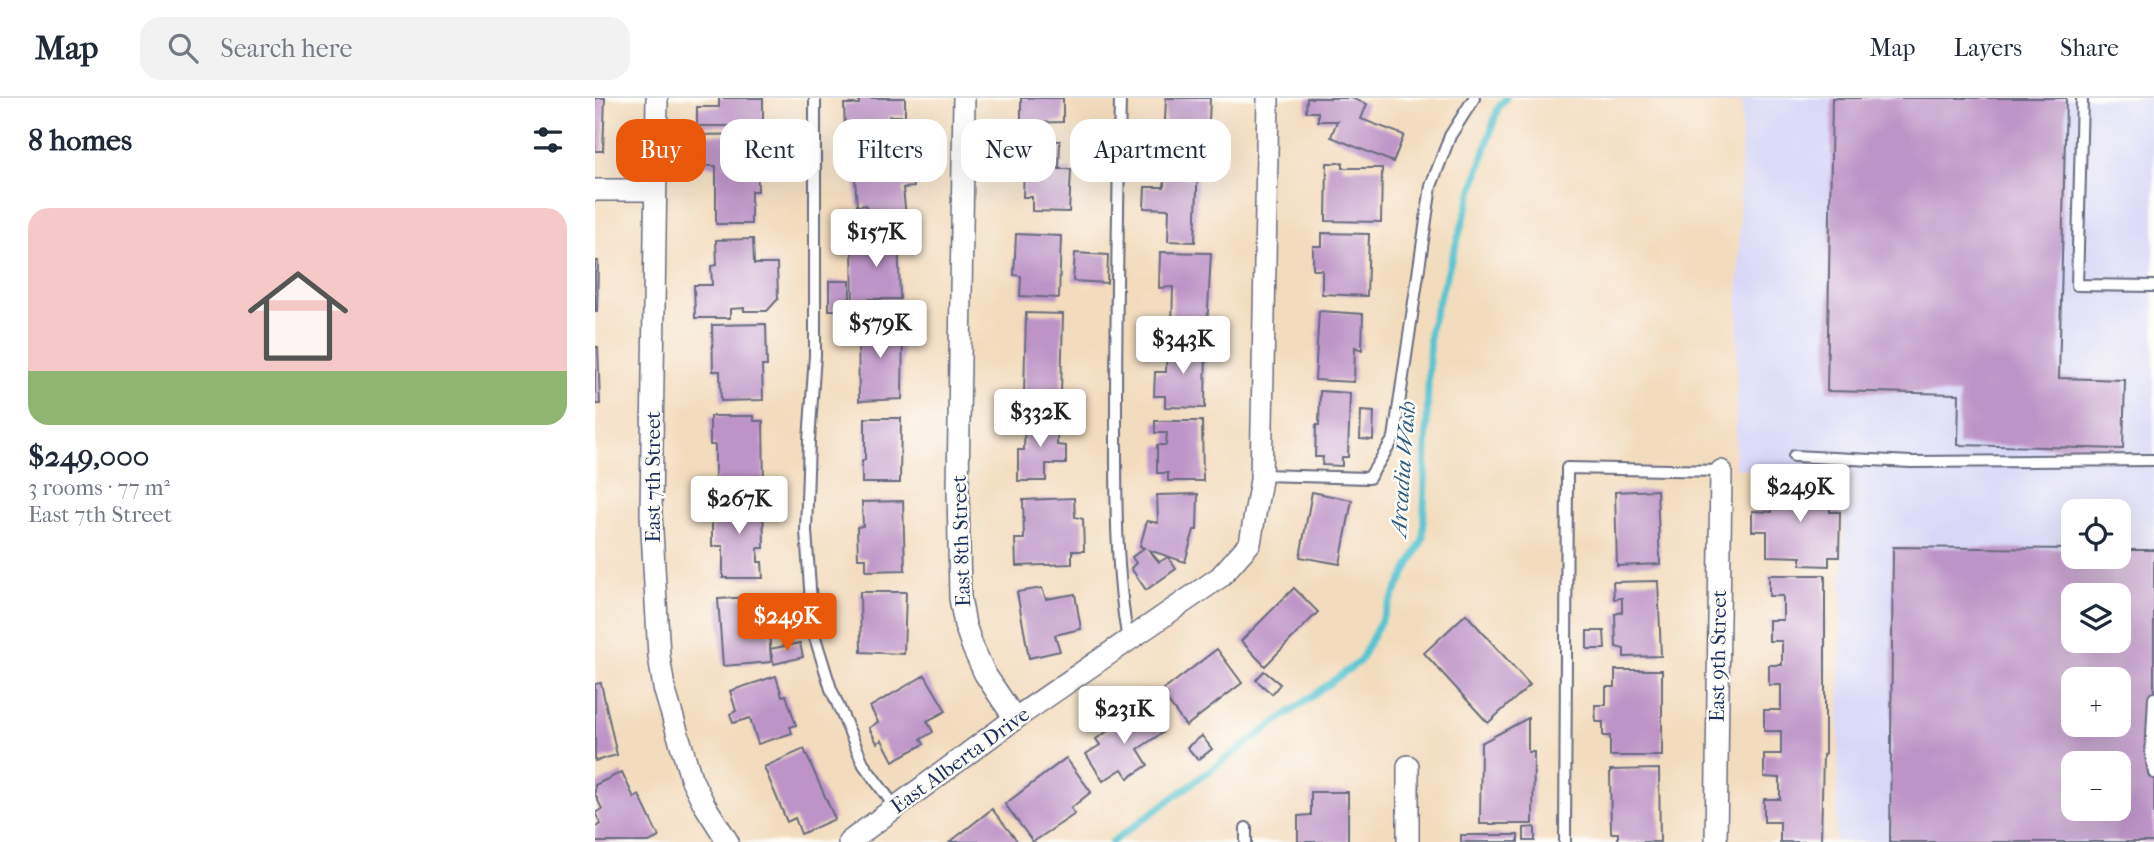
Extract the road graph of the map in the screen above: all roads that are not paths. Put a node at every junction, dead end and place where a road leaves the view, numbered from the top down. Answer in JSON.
{"nodes":[{"id":1,"x":657,"y":98,"type":"edge"},
{"id":2,"x":815,"y":98,"type":"edge"},
{"id":3,"x":964,"y":98,"type":"edge"},
{"id":4,"x":1121,"y":98,"type":"edge"},
{"id":5,"x":1268,"y":98,"type":"edge"},
{"id":6,"x":1474,"y":98,"type":"edge"},
{"id":7,"x":2081,"y":98,"type":"edge"},
{"id":8,"x":595,"y":190,"type":"edge"},
{"id":9,"x":654,"y":190,"type":"junction"},
{"id":10,"x":2154,"y":286,"type":"edge"},
{"id":11,"x":1794,"y":456,"type":"dead end"},
{"id":12,"x":2154,"y":460,"type":"edge"},
{"id":13,"x":1721,"y":471,"type":"joint"},
{"id":14,"x":1261,"y":475,"type":"junction"},
{"id":15,"x":1128,"y":641,"type":"junction"},
{"id":16,"x":2154,"y":698,"type":"edge"},
{"id":17,"x":1015,"y":719,"type":"junction"},
{"id":18,"x":1408,"y":766,"type":"dead end"},
{"id":19,"x":2154,"y":773,"type":"edge"},
{"id":20,"x":895,"y":807,"type":"junction"},
{"id":21,"x":1246,"y":828,"type":"dead end"},
{"id":22,"x":728,"y":842,"type":"edge"},
{"id":23,"x":849,"y":842,"type":"edge"},
{"id":24,"x":1246,"y":842,"type":"edge"},
{"id":25,"x":1408,"y":842,"type":"edge"},
{"id":26,"x":1565,"y":842,"type":"edge"},
{"id":27,"x":1716,"y":842,"type":"edge"}],
"edges":[{"from":1,"to":9,"type":"street","name":"East 7th Street"},
{"from":2,"to":20,"type":"lane"},
{"from":3,"to":17,"type":"street","name":"East 8th Street"},
{"from":4,"to":15,"type":"lane"},
{"from":5,"to":14,"type":"street","name":"East Alberta Drive"},
{"from":6,"to":14,"type":"lane"},
{"from":7,"to":10,"type":"lane"},
{"from":8,"to":9,"type":"street"},
{"from":9,"to":22,"type":"street","name":"East 7th Street"},
{"from":11,"to":12,"type":"lane"},
{"from":13,"to":26,"type":"lane"},
{"from":13,"to":27,"type":"street","name":"East 9th Street"},
{"from":14,"to":15,"type":"street","name":"East Alberta Drive"},
{"from":15,"to":17,"type":"street","name":"East Alberta Drive"},
{"from":16,"to":19,"type":"lane"},
{"from":17,"to":20,"type":"street","name":"East Alberta Drive"},
{"from":18,"to":25,"type":"street"},
{"from":20,"to":23,"type":"street","name":"East Alberta Drive"},
{"from":21,"to":24,"type":"lane"}]}
